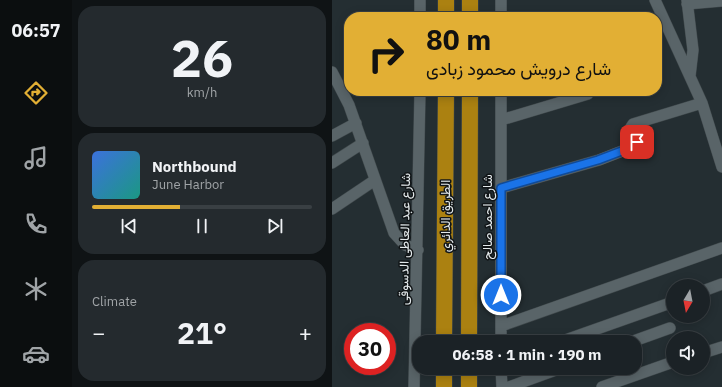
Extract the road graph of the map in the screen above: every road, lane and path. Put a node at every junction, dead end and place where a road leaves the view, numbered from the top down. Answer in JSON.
{"nodes":[{"id":1,"x":420,"y":0,"type":"edge"},
{"id":2,"x":446,"y":0,"type":"edge"},
{"id":3,"x":470,"y":0,"type":"edge"},
{"id":4,"x":501,"y":0,"type":"edge"},
{"id":5,"x":655,"y":0,"type":"edge"},
{"id":6,"x":722,"y":1,"type":"edge"},
{"id":7,"x":687,"y":2,"type":"edge"},
{"id":8,"x":420,"y":12,"type":"edge"},
{"id":9,"x":446,"y":12,"type":"edge"},
{"id":10,"x":470,"y":12,"type":"edge"},
{"id":11,"x":501,"y":12,"type":"edge"},
{"id":12,"x":661,"y":12,"type":"edge"},
{"id":13,"x":662,"y":15,"type":"edge"},
{"id":14,"x":332,"y":72,"type":"edge"},
{"id":15,"x":690,"y":76,"type":"junction"},
{"id":16,"x":420,"y":96,"type":"edge"},
{"id":17,"x":446,"y":96,"type":"edge"},
{"id":18,"x":470,"y":96,"type":"edge"},
{"id":19,"x":501,"y":96,"type":"edge"},
{"id":20,"x":581,"y":96,"type":"edge"},
{"id":21,"x":702,"y":103,"type":"junction"},
{"id":22,"x":501,"y":120,"type":"junction"},
{"id":23,"x":356,"y":123,"type":"junction"},
{"id":24,"x":332,"y":136,"type":"edge"},
{"id":25,"x":363,"y":143,"type":"junction"},
{"id":26,"x":332,"y":163,"type":"edge"},
{"id":27,"x":722,"y":167,"type":"edge"},
{"id":28,"x":376,"y":180,"type":"junction"},
{"id":29,"x":501,"y":188,"type":"junction"},
{"id":30,"x":332,"y":209,"type":"edge"},
{"id":31,"x":722,"y":248,"type":"edge"},
{"id":32,"x":418,"y":250,"type":"junction"},
{"id":33,"x":722,"y":284,"type":"edge"},
{"id":34,"x":710,"y":288,"type":"edge"},
{"id":35,"x":666,"y":304,"type":"edge"},
{"id":36,"x":501,"y":326,"type":"junction"},
{"id":37,"x":670,"y":328,"type":"dead end"},
{"id":38,"x":444,"y":335,"type":"edge"},
{"id":39,"x":469,"y":335,"type":"edge"},
{"id":40,"x":501,"y":335,"type":"edge"},
{"id":41,"x":580,"y":335,"type":"edge"},
{"id":42,"x":642,"y":338,"type":"edge"},
{"id":43,"x":722,"y":346,"type":"edge"},
{"id":44,"x":710,"y":350,"type":"edge"},
{"id":45,"x":666,"y":364,"type":"edge"},
{"id":46,"x":444,"y":375,"type":"edge"},
{"id":47,"x":469,"y":375,"type":"edge"},
{"id":48,"x":501,"y":375,"type":"edge"},
{"id":49,"x":542,"y":375,"type":"edge"},
{"id":50,"x":414,"y":387,"type":"edge"},
{"id":51,"x":444,"y":387,"type":"edge"},
{"id":52,"x":469,"y":387,"type":"edge"},
{"id":53,"x":502,"y":387,"type":"edge"},
{"id":54,"x":509,"y":387,"type":"edge"},
{"id":55,"x":602,"y":387,"type":"edge"}],
"edges":[{"from":1,"to":8,"type":"street"},
{"from":2,"to":9,"type":"highway"},
{"from":3,"to":10,"type":"highway"},
{"from":4,"to":11,"type":"street"},
{"from":5,"to":12,"type":"street"},
{"from":6,"to":7,"type":"street"},
{"from":7,"to":15,"type":"street"},
{"from":13,"to":15,"type":"street"},
{"from":14,"to":23,"type":"street"},
{"from":15,"to":21,"type":"street"},
{"from":16,"to":32,"type":"street","name":"شارع عبد العاطى الدسوقى"},
{"from":17,"to":38,"type":"highway","name":"الطريق الدائري"},
{"from":18,"to":39,"type":"highway","name":"الطريق الدائري"},
{"from":19,"to":22,"type":"street","name":"شارع احمد صالح"},
{"from":20,"to":22,"type":"street"},
{"from":21,"to":27,"type":"street"},
{"from":21,"to":29,"type":"street"},
{"from":22,"to":29,"type":"street","name":"شارع احمد صالح"},
{"from":23,"to":24,"type":"street"},
{"from":23,"to":25,"type":"street"},
{"from":25,"to":26,"type":"street"},
{"from":25,"to":28,"type":"street"},
{"from":28,"to":30,"type":"street"},
{"from":28,"to":32,"type":"street"},
{"from":29,"to":36,"type":"street","name":"شارع احمد صالح"},
{"from":31,"to":36,"type":"street"},
{"from":32,"to":50,"type":"street","name":"شارع عبد العاطى الدسوقى"},
{"from":33,"to":34,"type":"street"},
{"from":35,"to":41,"type":"street"},
{"from":36,"to":40,"type":"street","name":"شارع احمد صالح"},
{"from":37,"to":42,"type":"street"},
{"from":43,"to":44,"type":"street"},
{"from":45,"to":55,"type":"street"},
{"from":46,"to":51,"type":"highway"},
{"from":47,"to":52,"type":"highway"},
{"from":48,"to":53,"type":"street"},
{"from":49,"to":54,"type":"street"}]}
